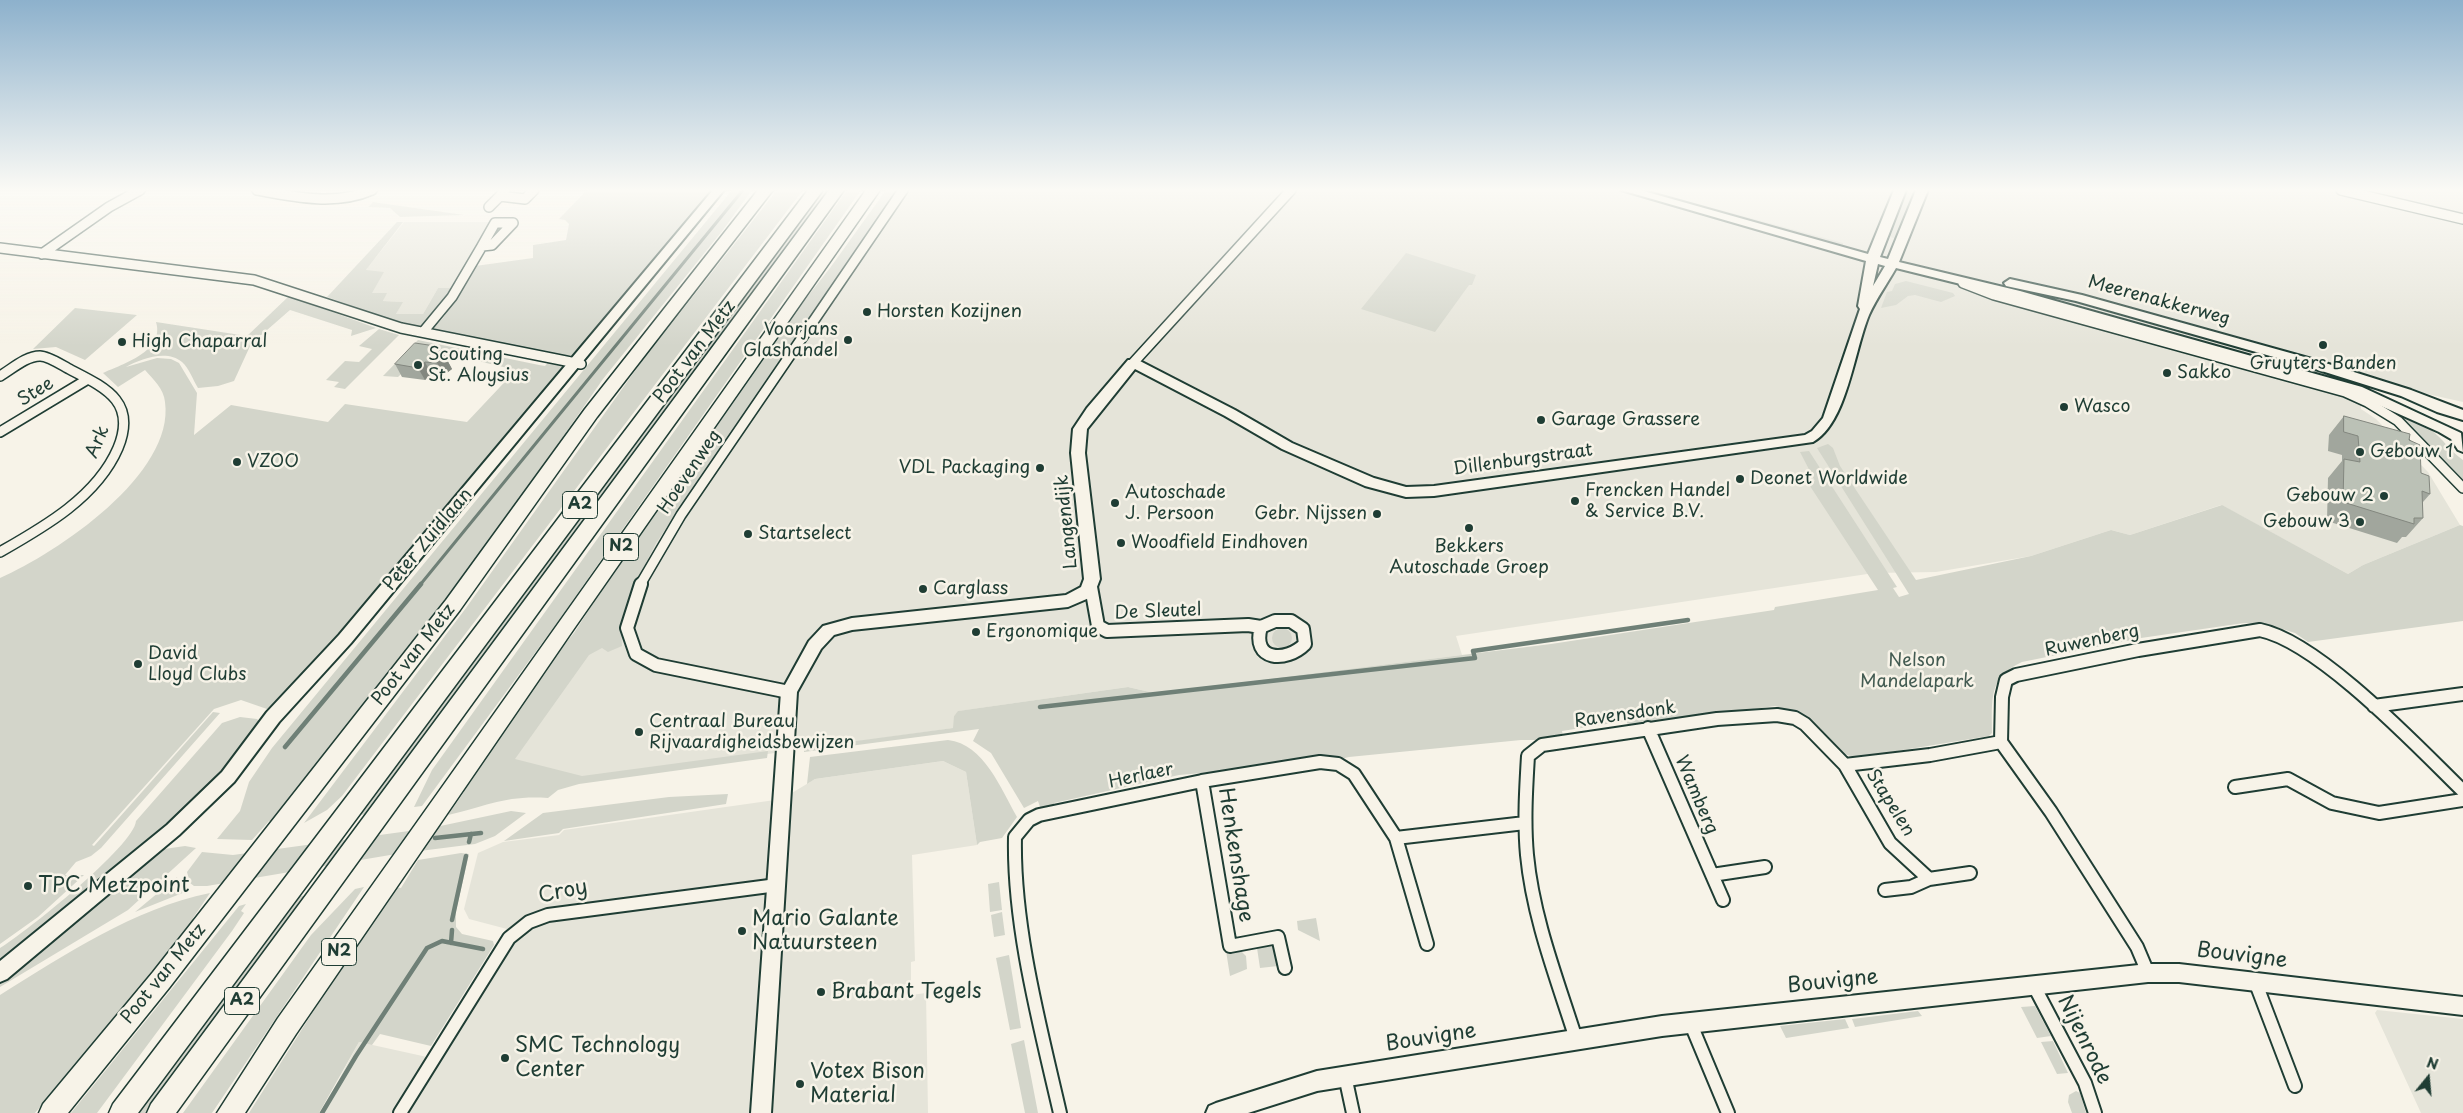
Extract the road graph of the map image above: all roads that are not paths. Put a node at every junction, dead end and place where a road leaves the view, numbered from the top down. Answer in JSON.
{"nodes":[{"id":1,"x":59,"y":242,"type":"edge"},
{"id":2,"x":676,"y":242,"type":"edge"},
{"id":3,"x":725,"y":242,"type":"edge"},
{"id":4,"x":777,"y":242,"type":"edge"},
{"id":5,"x":799,"y":242,"type":"edge"},
{"id":6,"x":837,"y":242,"type":"edge"},
{"id":7,"x":868,"y":242,"type":"edge"},
{"id":8,"x":1244,"y":242,"type":"edge"},
{"id":9,"x":1826,"y":242,"type":"edge"},
{"id":10,"x":1832,"y":242,"type":"edge"},
{"id":11,"x":1877,"y":242,"type":"edge"},
{"id":12,"x":1901,"y":242,"type":"edge"},
{"id":13,"x":481,"y":246,"type":"dead end"},
{"id":14,"x":0,"y":248,"type":"edge"},
{"id":15,"x":42,"y":254,"type":"junction"},
{"id":16,"x":1873,"y":254,"type":"junction"},
{"id":17,"x":1894,"y":260,"type":"junction"},
{"id":18,"x":1955,"y":280,"type":"junction"},
{"id":19,"x":1863,"y":315,"type":"junction"},
{"id":20,"x":423,"y":332,"type":"junction"},
{"id":21,"x":577,"y":363,"type":"junction"},
{"id":22,"x":1133,"y":363,"type":"junction"},
{"id":23,"x":0,"y":376,"type":"edge"},
{"id":24,"x":88,"y":379,"type":"junction"},
{"id":25,"x":2463,"y":417,"type":"edge"},
{"id":26,"x":0,"y":432,"type":"edge"},
{"id":27,"x":2449,"y":434,"type":"junction"},
{"id":28,"x":2463,"y":447,"type":"edge"},
{"id":29,"x":2463,"y":456,"type":"edge"},
{"id":30,"x":2463,"y":488,"type":"edge"},
{"id":31,"x":0,"y":552,"type":"edge"},
{"id":32,"x":1091,"y":587,"type":"junction"},
{"id":33,"x":1261,"y":627,"type":"junction"},
{"id":34,"x":789,"y":692,"type":"junction"},
{"id":35,"x":2463,"y":694,"type":"edge"},
{"id":36,"x":2374,"y":706,"type":"junction"},
{"id":37,"x":1648,"y":728,"type":"junction"},
{"id":38,"x":2001,"y":742,"type":"junction"},
{"id":39,"x":1845,"y":765,"type":"junction"},
{"id":40,"x":1202,"y":781,"type":"junction"},
{"id":41,"x":2235,"y":787,"type":"dead end"},
{"id":42,"x":2463,"y":791,"type":"edge"},
{"id":43,"x":2463,"y":800,"type":"edge"},
{"id":44,"x":1525,"y":822,"type":"junction"},
{"id":45,"x":1396,"y":838,"type":"junction"},
{"id":46,"x":1765,"y":867,"type":"dead end"},
{"id":47,"x":1970,"y":873,"type":"dead end"},
{"id":48,"x":1712,"y":875,"type":"junction"},
{"id":49,"x":1929,"y":879,"type":"junction"},
{"id":50,"x":777,"y":885,"type":"junction"},
{"id":51,"x":1884,"y":890,"type":"dead end"},
{"id":52,"x":1723,"y":900,"type":"dead end"},
{"id":53,"x":221,"y":903,"type":"joint"},
{"id":54,"x":1427,"y":944,"type":"dead end"},
{"id":55,"x":1285,"y":968,"type":"dead end"},
{"id":56,"x":0,"y":973,"type":"edge"},
{"id":57,"x":2148,"y":973,"type":"junction"},
{"id":58,"x":2255,"y":982,"type":"junction"},
{"id":59,"x":2034,"y":986,"type":"junction"},
{"id":60,"x":2463,"y":1006,"type":"edge"},
{"id":61,"x":1690,"y":1022,"type":"junction"},
{"id":62,"x":1576,"y":1039,"type":"junction"},
{"id":63,"x":1345,"y":1076,"type":"junction"},
{"id":64,"x":2295,"y":1086,"type":"dead end"},
{"id":65,"x":52,"y":1113,"type":"edge"},
{"id":66,"x":122,"y":1113,"type":"edge"},
{"id":67,"x":160,"y":1113,"type":"edge"},
{"id":68,"x":230,"y":1113,"type":"edge"},
{"id":69,"x":400,"y":1113,"type":"edge"},
{"id":70,"x":761,"y":1113,"type":"edge"},
{"id":71,"x":1060,"y":1113,"type":"edge"},
{"id":72,"x":1216,"y":1113,"type":"edge"},
{"id":73,"x":1353,"y":1113,"type":"edge"},
{"id":74,"x":1728,"y":1113,"type":"edge"},
{"id":75,"x":2095,"y":1113,"type":"edge"}],
"edges":[{"from":1,"to":15,"type":"street"},
{"from":2,"to":21,"type":"street","name":"Peter Zuidlaan"},
{"from":3,"to":53,"type":"highway","name":"Poot van Metz"},
{"from":4,"to":66,"type":"highway","name":"Poot van Metz","number":"A2"},
{"from":5,"to":67,"type":"highway","name":"Poot van Metz","number":"A2"},
{"from":6,"to":68,"type":"highway","number":"N2"},
{"from":7,"to":34,"type":"street","name":"Hoevenweg"},
{"from":8,"to":22,"type":"street","name":"Langendijk"},
{"from":9,"to":16,"type":"street","name":"Meerenakkerweg"},
{"from":10,"to":16,"type":"street","name":"Meerenakkerweg"},
{"from":11,"to":16,"type":"street","name":"Dillenburgstraat"},
{"from":12,"to":17,"type":"street","name":"Dillenburgstraat"},
{"from":13,"to":20,"type":"street"},
{"from":14,"to":15,"type":"street"},
{"from":15,"to":20,"type":"street"},
{"from":16,"to":17,"type":"street","name":"Meerenakkerweg"},
{"from":16,"to":19,"type":"street","name":"Dillenburgstraat"},
{"from":17,"to":18,"type":"street","name":"Meerenakkerweg"},
{"from":17,"to":19,"type":"street","name":"Dillenburgstraat"},
{"from":17,"to":25,"type":"street","name":"Meerenakkerweg"},
{"from":18,"to":27,"type":"street","name":"Meerenakkerweg"},
{"from":18,"to":30,"type":"street","name":"Meerenakkerweg"},
{"from":19,"to":22,"type":"street","name":"Dillenburgstraat"},
{"from":20,"to":21,"type":"street"},
{"from":21,"to":56,"type":"street","name":"Peter Zuidlaan"},
{"from":22,"to":32,"type":"street","name":"Langendijk"},
{"from":23,"to":24,"type":"street","name":"Ark"},
{"from":24,"to":26,"type":"street","name":"Stee"},
{"from":24,"to":31,"type":"street","name":"Ark"},
{"from":25,"to":27,"type":"street"},
{"from":27,"to":28,"type":"street"},
{"from":27,"to":29,"type":"street"},
{"from":32,"to":33,"type":"street","name":"De Sleutel"},
{"from":32,"to":34,"type":"street","name":"Langendijk"},
{"from":33,"to":33,"type":"street","name":"De Sleutel"},
{"from":34,"to":50,"type":"street","name":"Langendijk"},
{"from":35,"to":36,"type":"street"},
{"from":36,"to":38,"type":"street","name":"Ruwenberg"},
{"from":36,"to":42,"type":"street","name":"Ruwenberg"},
{"from":37,"to":39,"type":"street","name":"Ravensdonk"},
{"from":37,"to":44,"type":"street","name":"Ravensdonk"},
{"from":37,"to":48,"type":"street","name":"Wamberg"},
{"from":38,"to":39,"type":"street"},
{"from":38,"to":57,"type":"street"},
{"from":39,"to":49,"type":"street","name":"Stapelen"},
{"from":40,"to":45,"type":"street","name":"Herlaer"},
{"from":40,"to":55,"type":"street","name":"Henkenshage"},
{"from":40,"to":71,"type":"street","name":"Herlaer"},
{"from":41,"to":43,"type":"street"},
{"from":44,"to":45,"type":"street"},
{"from":44,"to":62,"type":"street","name":"Ravensdonk"},
{"from":45,"to":54,"type":"street","name":"Herlaer"},
{"from":46,"to":48,"type":"street"},
{"from":47,"to":49,"type":"street"},
{"from":48,"to":52,"type":"street","name":"Wamberg"},
{"from":49,"to":51,"type":"street"},
{"from":50,"to":69,"type":"street","name":"Croy"},
{"from":50,"to":70,"type":"street"},
{"from":53,"to":65,"type":"highway","name":"Poot van Metz"},
{"from":57,"to":58,"type":"street","name":"Bouvigne"},
{"from":57,"to":59,"type":"street","name":"Bouvigne"},
{"from":58,"to":60,"type":"street","name":"Bouvigne"},
{"from":58,"to":64,"type":"street"},
{"from":59,"to":61,"type":"street","name":"Bouvigne"},
{"from":59,"to":75,"type":"street","name":"Nijenrode"},
{"from":61,"to":62,"type":"street","name":"Bouvigne"},
{"from":61,"to":74,"type":"street"},
{"from":62,"to":63,"type":"street","name":"Bouvigne"},
{"from":63,"to":72,"type":"street","name":"Bouvigne"},
{"from":63,"to":73,"type":"street"}]}
